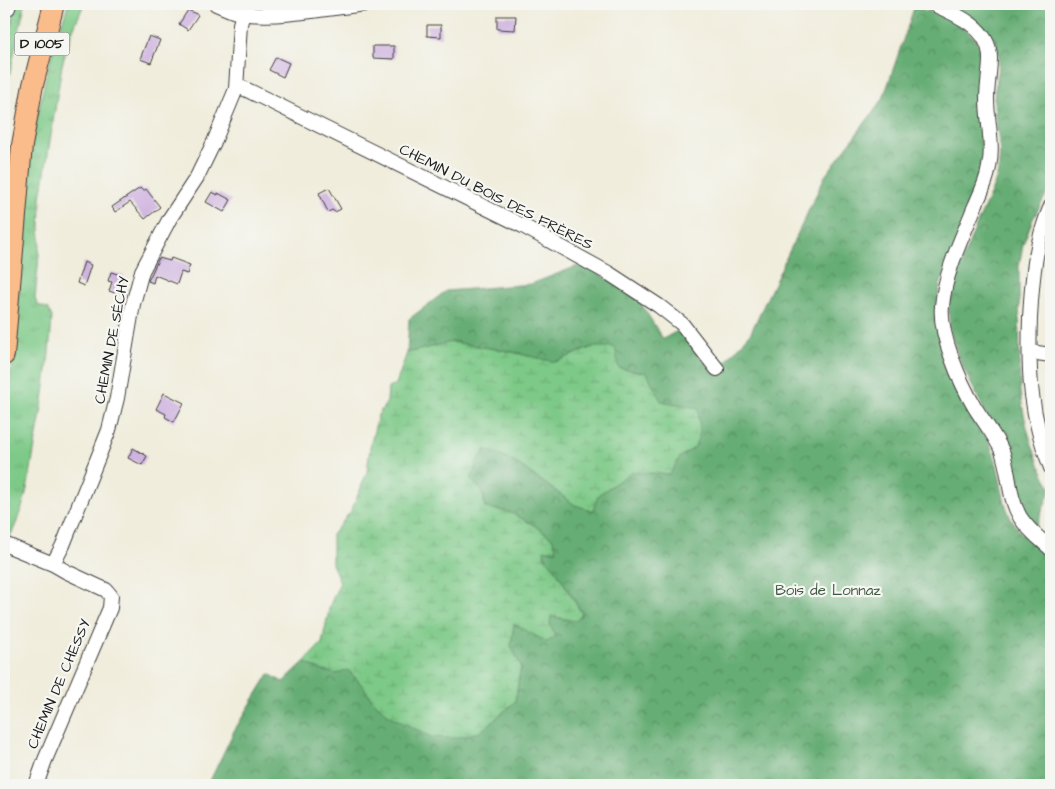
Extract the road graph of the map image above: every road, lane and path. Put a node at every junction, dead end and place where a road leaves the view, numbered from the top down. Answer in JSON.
{"nodes":[{"id":1,"x":40,"y":4,"type":"edge"},
{"id":2,"x":54,"y":4,"type":"edge"},
{"id":3,"x":216,"y":4,"type":"edge"},
{"id":4,"x":366,"y":4,"type":"edge"},
{"id":5,"x":933,"y":4,"type":"edge"},
{"id":6,"x":243,"y":14,"type":"junction"},
{"id":7,"x":237,"y":85,"type":"junction"},
{"id":8,"x":4,"y":189,"type":"edge"},
{"id":9,"x":1051,"y":206,"type":"edge"},
{"id":10,"x":1030,"y":352,"type":"junction"},
{"id":11,"x":4,"y":355,"type":"edge"},
{"id":12,"x":1051,"y":355,"type":"edge"},
{"id":13,"x":717,"y":368,"type":"dead end"},
{"id":14,"x":1051,"y":468,"type":"edge"},
{"id":15,"x":4,"y":544,"type":"edge"},
{"id":16,"x":1051,"y":549,"type":"edge"},
{"id":17,"x":53,"y":564,"type":"junction"},
{"id":18,"x":36,"y":785,"type":"edge"}],
"edges":[{"from":1,"to":8,"type":"highway","number":"D 1005"},
{"from":2,"to":11,"type":"highway","number":"D 1005"},
{"from":3,"to":6,"type":"street"},
{"from":4,"to":6,"type":"street"},
{"from":5,"to":16,"type":"street"},
{"from":6,"to":7,"type":"street","name":"CHEMIN DE SÉCHY"},
{"from":7,"to":13,"type":"street","name":"CHEMIN DU BOIS DES FRÈRES"},
{"from":7,"to":17,"type":"street","name":"CHEMIN DE SÉCHY"},
{"from":9,"to":10,"type":"street"},
{"from":10,"to":12,"type":"street"},
{"from":10,"to":14,"type":"street"},
{"from":15,"to":17,"type":"street"},
{"from":17,"to":18,"type":"street","name":"CHEMIN DE CHESSY"}]}
